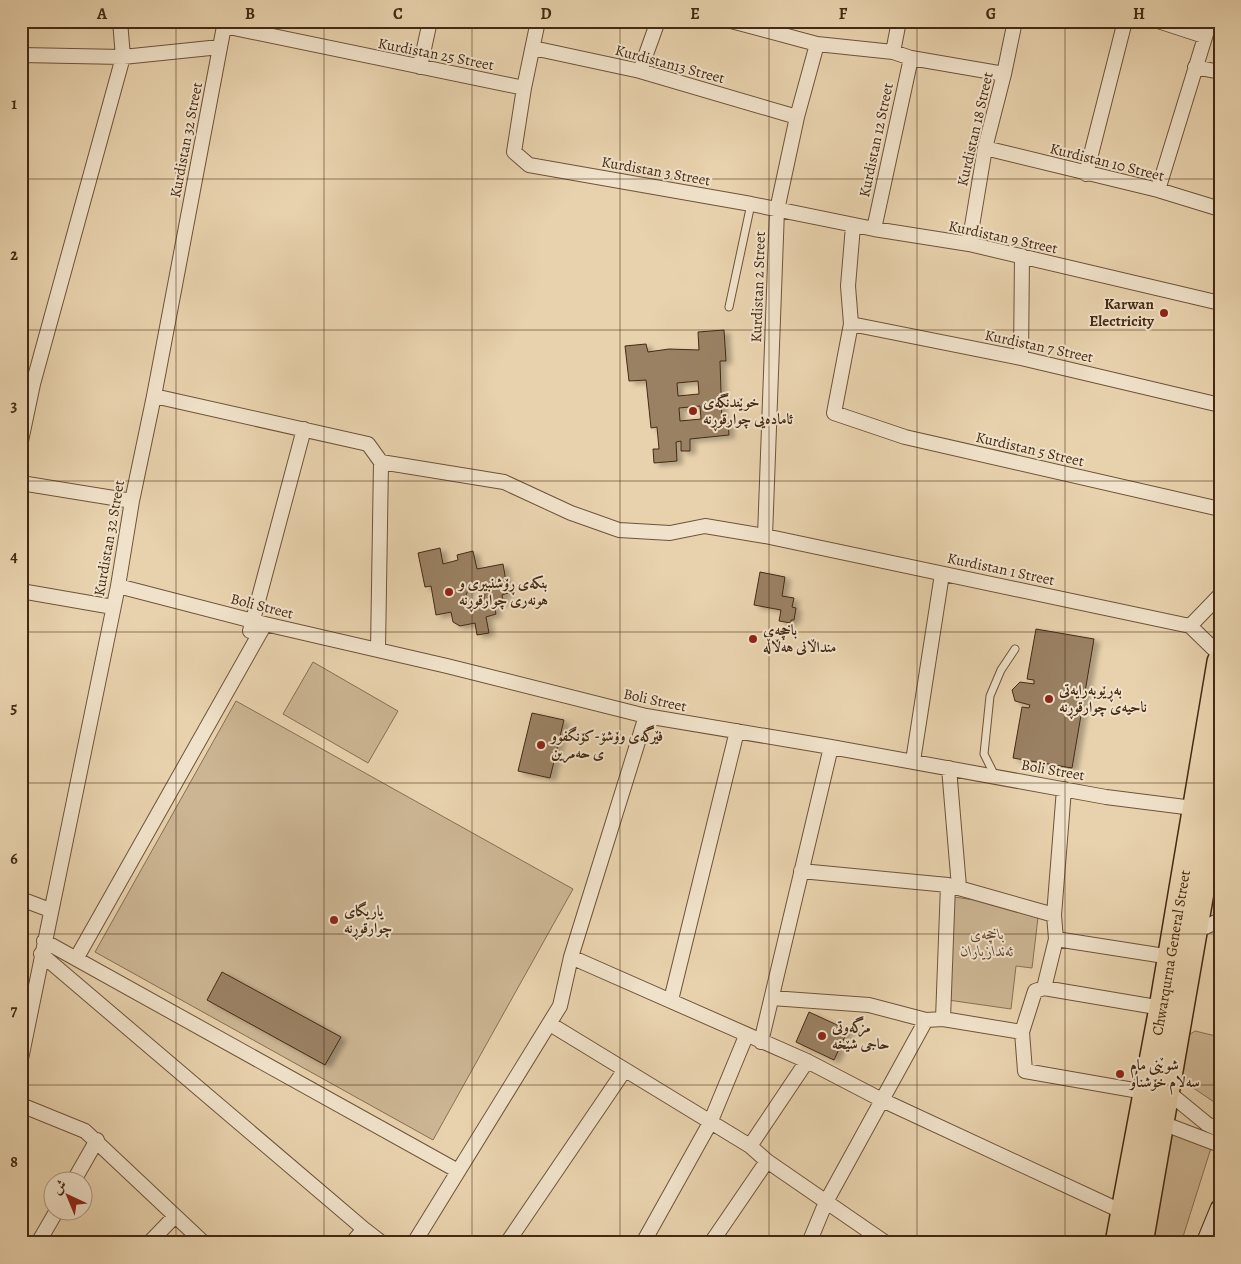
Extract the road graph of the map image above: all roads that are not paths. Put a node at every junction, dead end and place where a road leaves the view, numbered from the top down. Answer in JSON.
{"nodes":[{"id":1,"x":120,"y":21,"type":"edge"},
{"id":2,"x":430,"y":21,"type":"edge"},
{"id":3,"x":538,"y":21,"type":"edge"},
{"id":4,"x":658,"y":21,"type":"edge"},
{"id":5,"x":731,"y":21,"type":"edge"},
{"id":6,"x":900,"y":21,"type":"edge"},
{"id":7,"x":1015,"y":21,"type":"edge"},
{"id":8,"x":1124,"y":21,"type":"edge"},
{"id":9,"x":1158,"y":21,"type":"edge"},
{"id":10,"x":1210,"y":21,"type":"edge"},
{"id":11,"x":225,"y":24,"type":"edge"},
{"id":12,"x":759,"y":24,"type":"edge"},
{"id":13,"x":1204,"y":36,"type":"junction"},
{"id":14,"x":817,"y":44,"type":"junction"},
{"id":15,"x":220,"y":47,"type":"junction"},
{"id":16,"x":533,"y":48,"type":"junction"},
{"id":17,"x":893,"y":52,"type":"junction"},
{"id":18,"x":21,"y":55,"type":"edge"},
{"id":19,"x":123,"y":57,"type":"junction"},
{"id":20,"x":911,"y":58,"type":"junction"},
{"id":21,"x":1195,"y":66,"type":"junction"},
{"id":22,"x":420,"y":67,"type":"junction"},
{"id":23,"x":640,"y":71,"type":"junction"},
{"id":24,"x":1220,"y":72,"type":"edge"},
{"id":25,"x":1004,"y":74,"type":"junction"},
{"id":26,"x":524,"y":88,"type":"junction"},
{"id":27,"x":797,"y":117,"type":"junction"},
{"id":28,"x":985,"y":148,"type":"junction"},
{"id":29,"x":1086,"y":174,"type":"junction"},
{"id":30,"x":1158,"y":190,"type":"junction"},
{"id":31,"x":751,"y":204,"type":"junction"},
{"id":32,"x":1220,"y":208,"type":"edge"},
{"id":33,"x":777,"y":210,"type":"junction"},
{"id":34,"x":853,"y":226,"type":"junction"},
{"id":35,"x":874,"y":229,"type":"junction"},
{"id":36,"x":969,"y":244,"type":"junction"},
{"id":37,"x":1022,"y":256,"type":"junction"},
{"id":38,"x":1220,"y":303,"type":"edge"},
{"id":39,"x":729,"y":307,"type":"dead end"},
{"id":40,"x":851,"y":324,"type":"junction"},
{"id":41,"x":1021,"y":358,"type":"junction"},
{"id":42,"x":27,"y":382,"type":"edge"},
{"id":43,"x":154,"y":396,"type":"junction"},
{"id":44,"x":1220,"y":405,"type":"edge"},
{"id":45,"x":304,"y":429,"type":"junction"},
{"id":46,"x":21,"y":441,"type":"edge"},
{"id":47,"x":381,"y":462,"type":"junction"},
{"id":48,"x":21,"y":483,"type":"edge"},
{"id":49,"x":132,"y":502,"type":"junction"},
{"id":50,"x":1220,"y":509,"type":"edge"},
{"id":51,"x":765,"y":536,"type":"junction"},
{"id":52,"x":942,"y":574,"type":"junction"},
{"id":53,"x":118,"y":586,"type":"junction"},
{"id":54,"x":21,"y":591,"type":"edge"},
{"id":55,"x":1220,"y":595,"type":"edge"},
{"id":56,"x":113,"y":607,"type":"junction"},
{"id":57,"x":259,"y":623,"type":"junction"},
{"id":58,"x":1190,"y":626,"type":"junction"},
{"id":59,"x":1015,"y":649,"type":"dead end"},
{"id":60,"x":378,"y":650,"type":"junction"},
{"id":61,"x":1220,"y":655,"type":"edge"},
{"id":62,"x":1220,"y":662,"type":"edge"},
{"id":63,"x":646,"y":716,"type":"junction"},
{"id":64,"x":737,"y":732,"type":"junction"},
{"id":65,"x":831,"y":746,"type":"junction"},
{"id":66,"x":912,"y":761,"type":"junction"},
{"id":67,"x":949,"y":768,"type":"junction"},
{"id":68,"x":996,"y":776,"type":"junction"},
{"id":69,"x":1220,"y":782,"type":"edge"},
{"id":70,"x":1064,"y":789,"type":"junction"},
{"id":71,"x":1200,"y":816,"type":"junction"},
{"id":72,"x":801,"y":871,"type":"junction"},
{"id":73,"x":953,"y":886,"type":"junction"},
{"id":74,"x":21,"y":899,"type":"edge"},
{"id":75,"x":50,"y":910,"type":"junction"},
{"id":76,"x":1054,"y":914,"type":"junction"},
{"id":77,"x":1220,"y":920,"type":"edge"},
{"id":78,"x":1195,"y":932,"type":"junction"},
{"id":79,"x":1056,"y":939,"type":"junction"},
{"id":80,"x":42,"y":947,"type":"junction"},
{"id":81,"x":571,"y":957,"type":"junction"},
{"id":82,"x":1171,"y":957,"type":"junction"},
{"id":83,"x":76,"y":959,"type":"junction"},
{"id":84,"x":1044,"y":988,"type":"junction"},
{"id":85,"x":27,"y":997,"type":"edge"},
{"id":86,"x":772,"y":998,"type":"junction"},
{"id":87,"x":671,"y":1000,"type":"junction"},
{"id":88,"x":1162,"y":1008,"type":"junction"},
{"id":89,"x":943,"y":1019,"type":"junction"},
{"id":90,"x":926,"y":1020,"type":"junction"},
{"id":91,"x":550,"y":1024,"type":"junction"},
{"id":92,"x":1022,"y":1032,"type":"junction"},
{"id":93,"x":746,"y":1036,"type":"junction"},
{"id":94,"x":761,"y":1042,"type":"junction"},
{"id":95,"x":21,"y":1059,"type":"edge"},
{"id":96,"x":807,"y":1061,"type":"junction"},
{"id":97,"x":624,"y":1071,"type":"junction"},
{"id":98,"x":1156,"y":1092,"type":"junction"},
{"id":99,"x":882,"y":1100,"type":"junction"},
{"id":100,"x":21,"y":1105,"type":"edge"},
{"id":101,"x":1162,"y":1122,"type":"junction"},
{"id":102,"x":710,"y":1123,"type":"junction"},
{"id":103,"x":1220,"y":1130,"type":"edge"},
{"id":104,"x":97,"y":1140,"type":"junction"},
{"id":105,"x":1220,"y":1145,"type":"edge"},
{"id":106,"x":750,"y":1146,"type":"junction"},
{"id":107,"x":767,"y":1161,"type":"junction"},
{"id":108,"x":458,"y":1171,"type":"junction"},
{"id":109,"x":79,"y":1172,"type":"edge"},
{"id":110,"x":826,"y":1202,"type":"junction"},
{"id":111,"x":1220,"y":1209,"type":"edge"},
{"id":112,"x":1123,"y":1212,"type":"junction"},
{"id":113,"x":175,"y":1216,"type":"junction"},
{"id":114,"x":50,"y":1222,"type":"edge"},
{"id":115,"x":364,"y":1228,"type":"junction"},
{"id":116,"x":419,"y":1241,"type":"edge"},
{"id":117,"x":38,"y":1243,"type":"edge"},
{"id":118,"x":149,"y":1243,"type":"edge"},
{"id":119,"x":204,"y":1243,"type":"edge"},
{"id":120,"x":352,"y":1243,"type":"edge"},
{"id":121,"x":382,"y":1243,"type":"edge"},
{"id":122,"x":507,"y":1243,"type":"edge"},
{"id":123,"x":643,"y":1243,"type":"edge"},
{"id":124,"x":711,"y":1243,"type":"edge"},
{"id":125,"x":809,"y":1243,"type":"edge"},
{"id":126,"x":886,"y":1243,"type":"edge"},
{"id":127,"x":1118,"y":1243,"type":"edge"},
{"id":128,"x":1140,"y":1243,"type":"edge"},
{"id":129,"x":1206,"y":1243,"type":"edge"}],
"edges":[{"from":1,"to":19,"type":"street"},
{"from":2,"to":22,"type":"street"},
{"from":3,"to":16,"type":"street"},
{"from":4,"to":23,"type":"street"},
{"from":5,"to":12,"type":"street"},
{"from":6,"to":17,"type":"street"},
{"from":7,"to":25,"type":"street","name":"Kurdistan 18 Street"},
{"from":8,"to":29,"type":"street"},
{"from":9,"to":13,"type":"street"},
{"from":10,"to":13,"type":"street"},
{"from":11,"to":15,"type":"street","name":"Kurdistan 32 Street"},
{"from":11,"to":22,"type":"street","name":"Kurdistan 25 Street"},
{"from":12,"to":14,"type":"street"},
{"from":13,"to":21,"type":"street"},
{"from":14,"to":17,"type":"street"},
{"from":14,"to":27,"type":"street","name":"Kurdistan 2 Street"},
{"from":15,"to":19,"type":"street"},
{"from":15,"to":43,"type":"street","name":"Kurdistan 32 Street"},
{"from":16,"to":23,"type":"street","name":"Kurdistan13 Street"},
{"from":16,"to":26,"type":"street"},
{"from":17,"to":20,"type":"street"},
{"from":18,"to":19,"type":"street"},
{"from":19,"to":42,"type":"street"},
{"from":20,"to":25,"type":"street"},
{"from":20,"to":35,"type":"street","name":"Kurdistan 12 Street"},
{"from":21,"to":24,"type":"street"},
{"from":21,"to":30,"type":"street"},
{"from":22,"to":26,"type":"street","name":"Kurdistan 25 Street"},
{"from":23,"to":27,"type":"street","name":"Kurdistan13 Street"},
{"from":25,"to":28,"type":"street","name":"Kurdistan 18 Street"},
{"from":26,"to":31,"type":"street","name":"Kurdistan 3 Street"},
{"from":27,"to":33,"type":"street","name":"Kurdistan 2 Street"},
{"from":28,"to":29,"type":"street","name":"Kurdistan 10 Street"},
{"from":28,"to":36,"type":"street","name":"Kurdistan 18 Street"},
{"from":29,"to":30,"type":"street","name":"Kurdistan 10 Street"},
{"from":30,"to":32,"type":"street","name":"Kurdistan 10 Street"},
{"from":31,"to":33,"type":"street","name":"Kurdistan 3 Street"},
{"from":31,"to":39,"type":"lane"},
{"from":33,"to":34,"type":"street","name":"Kurdistan 9 Street"},
{"from":33,"to":51,"type":"street","name":"Kurdistan 2 Street"},
{"from":34,"to":35,"type":"street","name":"Kurdistan 9 Street"},
{"from":34,"to":40,"type":"street"},
{"from":35,"to":36,"type":"street","name":"Kurdistan 9 Street"},
{"from":36,"to":37,"type":"street","name":"Kurdistan 9 Street"},
{"from":37,"to":38,"type":"street","name":"Kurdistan 9 Street"},
{"from":37,"to":41,"type":"street"},
{"from":40,"to":41,"type":"street","name":"Kurdistan 7 Street"},
{"from":40,"to":50,"type":"street","name":"Kurdistan 5 Street"},
{"from":41,"to":44,"type":"street","name":"Kurdistan 7 Street"},
{"from":42,"to":46,"type":"street"},
{"from":43,"to":45,"type":"street"},
{"from":43,"to":49,"type":"street","name":"Kurdistan 32 Street"},
{"from":45,"to":47,"type":"street"},
{"from":45,"to":57,"type":"street"},
{"from":47,"to":51,"type":"street","name":"Kurdistan 1 Street"},
{"from":47,"to":60,"type":"street"},
{"from":48,"to":49,"type":"street"},
{"from":49,"to":53,"type":"street","name":"Kurdistan 32 Street"},
{"from":51,"to":52,"type":"street","name":"Kurdistan 1 Street"},
{"from":52,"to":58,"type":"street","name":"Kurdistan 1 Street"},
{"from":52,"to":66,"type":"street"},
{"from":53,"to":56,"type":"street","name":"Kurdistan 32 Street"},
{"from":53,"to":57,"type":"street","name":"Boli Street"},
{"from":54,"to":56,"type":"street"},
{"from":55,"to":58,"type":"street"},
{"from":56,"to":75,"type":"street","name":"Kurdistan 32 Street"},
{"from":57,"to":60,"type":"street","name":"Boli Street"},
{"from":57,"to":83,"type":"street"},
{"from":58,"to":61,"type":"street"},
{"from":59,"to":68,"type":"lane"},
{"from":60,"to":63,"type":"street","name":"Boli Street"},
{"from":62,"to":71,"type":"highway","name":"Chwarqurna General Street"},
{"from":63,"to":64,"type":"street","name":"Boli Street"},
{"from":63,"to":81,"type":"street"},
{"from":64,"to":65,"type":"street","name":"Boli Street"},
{"from":64,"to":87,"type":"street"},
{"from":65,"to":66,"type":"street","name":"Boli Street"},
{"from":65,"to":72,"type":"street"},
{"from":66,"to":67,"type":"street","name":"Boli Street"},
{"from":67,"to":68,"type":"street","name":"Boli Street"},
{"from":67,"to":73,"type":"street"},
{"from":68,"to":70,"type":"street","name":"Boli Street"},
{"from":69,"to":71,"type":"highway","name":"Chwarqurna General Street"},
{"from":70,"to":71,"type":"street","name":"Boli Street"},
{"from":70,"to":76,"type":"street"},
{"from":71,"to":78,"type":"highway","name":"Chwarqurna General Street"},
{"from":71,"to":82,"type":"highway","name":"Chwarqurna General Street"},
{"from":72,"to":73,"type":"street"},
{"from":72,"to":86,"type":"street"},
{"from":73,"to":76,"type":"street"},
{"from":73,"to":89,"type":"street"},
{"from":74,"to":75,"type":"street"},
{"from":75,"to":80,"type":"street","name":"Kurdistan 32 Street"},
{"from":76,"to":79,"type":"street"},
{"from":77,"to":78,"type":"street"},
{"from":78,"to":98,"type":"highway","name":"Chwarqurna General Street"},
{"from":79,"to":82,"type":"street"},
{"from":79,"to":84,"type":"street"},
{"from":80,"to":83,"type":"street"},
{"from":80,"to":85,"type":"street","name":"Kurdistan 32 Street"},
{"from":80,"to":115,"type":"street"},
{"from":81,"to":87,"type":"street"},
{"from":81,"to":91,"type":"street"},
{"from":82,"to":88,"type":"highway","name":"Chwarqurna General Street"},
{"from":83,"to":108,"type":"street"},
{"from":84,"to":88,"type":"street"},
{"from":84,"to":92,"type":"street"},
{"from":85,"to":95,"type":"street","name":"Kurdistan 32 Street"},
{"from":86,"to":90,"type":"street"},
{"from":86,"to":94,"type":"street"},
{"from":87,"to":93,"type":"street"},
{"from":88,"to":98,"type":"highway","name":"Chwarqurna General Street"},
{"from":89,"to":90,"type":"street"},
{"from":89,"to":92,"type":"street"},
{"from":90,"to":99,"type":"street"},
{"from":91,"to":97,"type":"street"},
{"from":91,"to":108,"type":"street"},
{"from":92,"to":98,"type":"street"},
{"from":93,"to":94,"type":"street"},
{"from":93,"to":102,"type":"street"},
{"from":94,"to":96,"type":"street"},
{"from":96,"to":99,"type":"street"},
{"from":96,"to":106,"type":"street"},
{"from":97,"to":102,"type":"street"},
{"from":97,"to":122,"type":"street"},
{"from":98,"to":101,"type":"highway","name":"Chwarqurna General Street"},
{"from":98,"to":103,"type":"street"},
{"from":98,"to":112,"type":"highway","name":"Chwarqurna General Street"},
{"from":99,"to":110,"type":"street"},
{"from":99,"to":112,"type":"street"},
{"from":100,"to":104,"type":"street"},
{"from":101,"to":105,"type":"street"},
{"from":101,"to":128,"type":"highway","name":"Chwarqurna General Street"},
{"from":102,"to":106,"type":"street"},
{"from":102,"to":123,"type":"street"},
{"from":104,"to":109,"type":"street"},
{"from":104,"to":113,"type":"street"},
{"from":106,"to":107,"type":"street"},
{"from":107,"to":110,"type":"street"},
{"from":107,"to":124,"type":"street"},
{"from":108,"to":116,"type":"street"},
{"from":110,"to":125,"type":"street"},
{"from":110,"to":126,"type":"street"},
{"from":111,"to":129,"type":"street"},
{"from":112,"to":127,"type":"highway","name":"Chwarqurna General Street"},
{"from":113,"to":118,"type":"street"},
{"from":113,"to":119,"type":"street"},
{"from":114,"to":117,"type":"street"},
{"from":115,"to":120,"type":"street"},
{"from":115,"to":121,"type":"street"}]}
